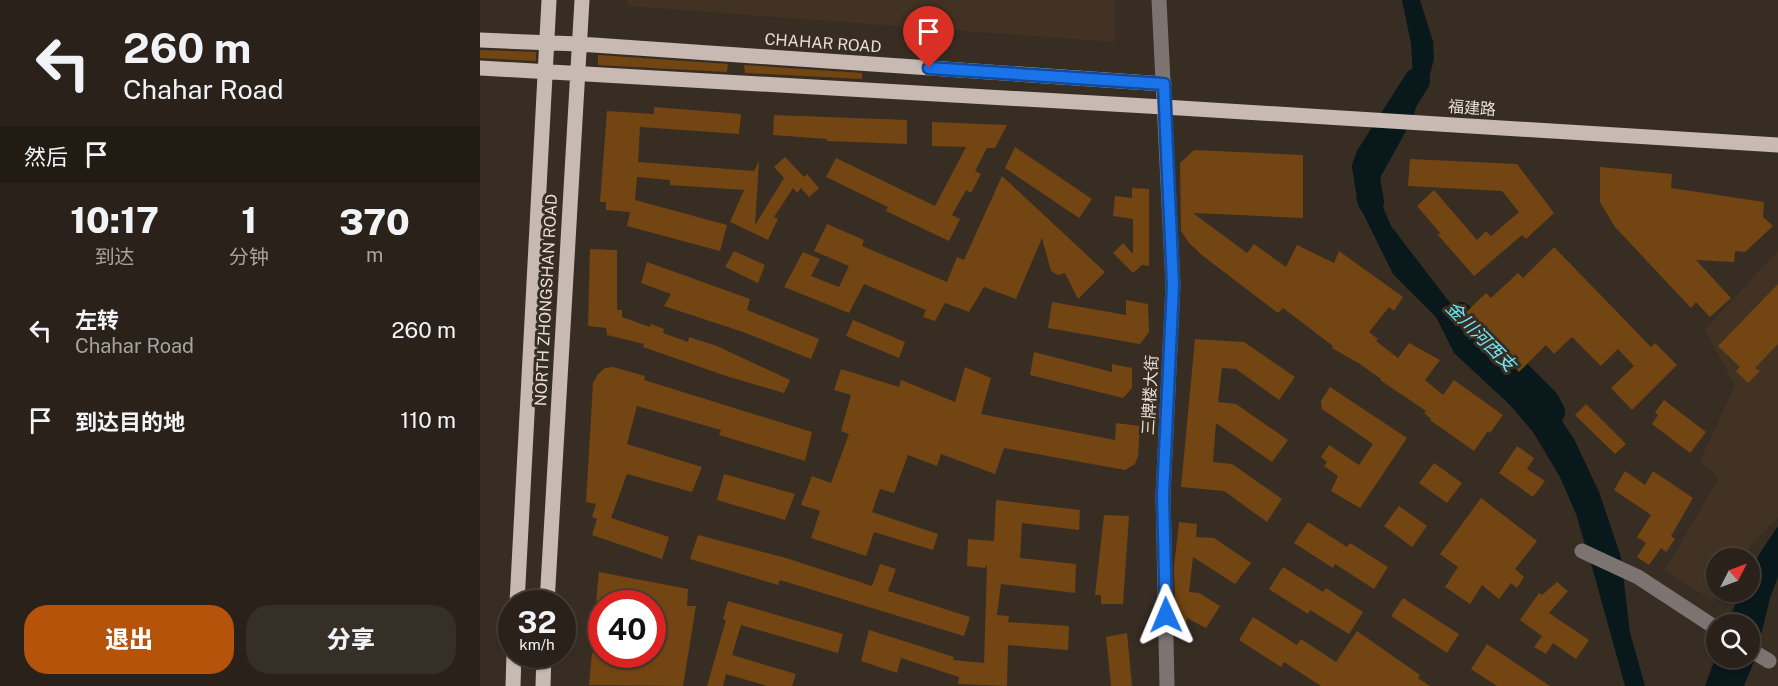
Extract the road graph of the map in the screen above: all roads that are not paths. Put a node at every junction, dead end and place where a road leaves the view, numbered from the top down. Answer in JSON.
{"nodes":[{"id":1,"x":549,"y":0,"type":"edge"},
{"id":2,"x":582,"y":0,"type":"edge"},
{"id":3,"x":1159,"y":0,"type":"edge"},
{"id":4,"x":480,"y":40,"type":"edge"},
{"id":5,"x":547,"y":44,"type":"junction"},
{"id":6,"x":579,"y":44,"type":"junction"},
{"id":7,"x":480,"y":68,"type":"edge"},
{"id":8,"x":545,"y":72,"type":"junction"},
{"id":9,"x":577,"y":73,"type":"junction"},
{"id":10,"x":1164,"y":84,"type":"junction"},
{"id":11,"x":1164,"y":107,"type":"junction"},
{"id":12,"x":1778,"y":145,"type":"edge"},
{"id":13,"x":1582,"y":551,"type":"dead end"},
{"id":14,"x":518,"y":590,"type":"edge"},
{"id":15,"x":548,"y":590,"type":"edge"},
{"id":16,"x":1706,"y":621,"type":"edge"},
{"id":17,"x":1760,"y":656,"type":"edge"},
{"id":18,"x":1769,"y":661,"type":"dead end"},
{"id":19,"x":514,"y":668,"type":"edge"},
{"id":20,"x":544,"y":668,"type":"edge"},
{"id":21,"x":513,"y":686,"type":"edge"},
{"id":22,"x":543,"y":686,"type":"edge"},
{"id":23,"x":1167,"y":686,"type":"edge"}],
"edges":[{"from":1,"to":5,"type":"main road","name":"NORTH ZHONGSHAN ROAD"},
{"from":2,"to":6,"type":"main road","name":"NORTH ZHONGSHAN ROAD"},
{"from":3,"to":10,"type":"street","name":"三牌楼大街"},
{"from":4,"to":5,"type":"main road","name":"CHAHAR ROAD"},
{"from":5,"to":6,"type":"main road","name":"CHAHAR ROAD"},
{"from":5,"to":8,"type":"main road","name":"NORTH ZHONGSHAN ROAD"},
{"from":6,"to":9,"type":"main road","name":"NORTH ZHONGSHAN ROAD"},
{"from":6,"to":10,"type":"main road","name":"CHAHAR ROAD"},
{"from":7,"to":8,"type":"main road"},
{"from":8,"to":9,"type":"main road"},
{"from":8,"to":14,"type":"main road","name":"NORTH ZHONGSHAN ROAD"},
{"from":9,"to":11,"type":"main road"},
{"from":9,"to":15,"type":"main road","name":"NORTH ZHONGSHAN ROAD"},
{"from":10,"to":11,"type":"street","name":"三牌楼大街"},
{"from":11,"to":12,"type":"main road","name":"福建路"},
{"from":11,"to":23,"type":"street","name":"三牌楼大街"},
{"from":13,"to":16,"type":"street"},
{"from":17,"to":18,"type":"street"},
{"from":19,"to":21,"type":"main road"},
{"from":20,"to":22,"type":"main road"}]}
